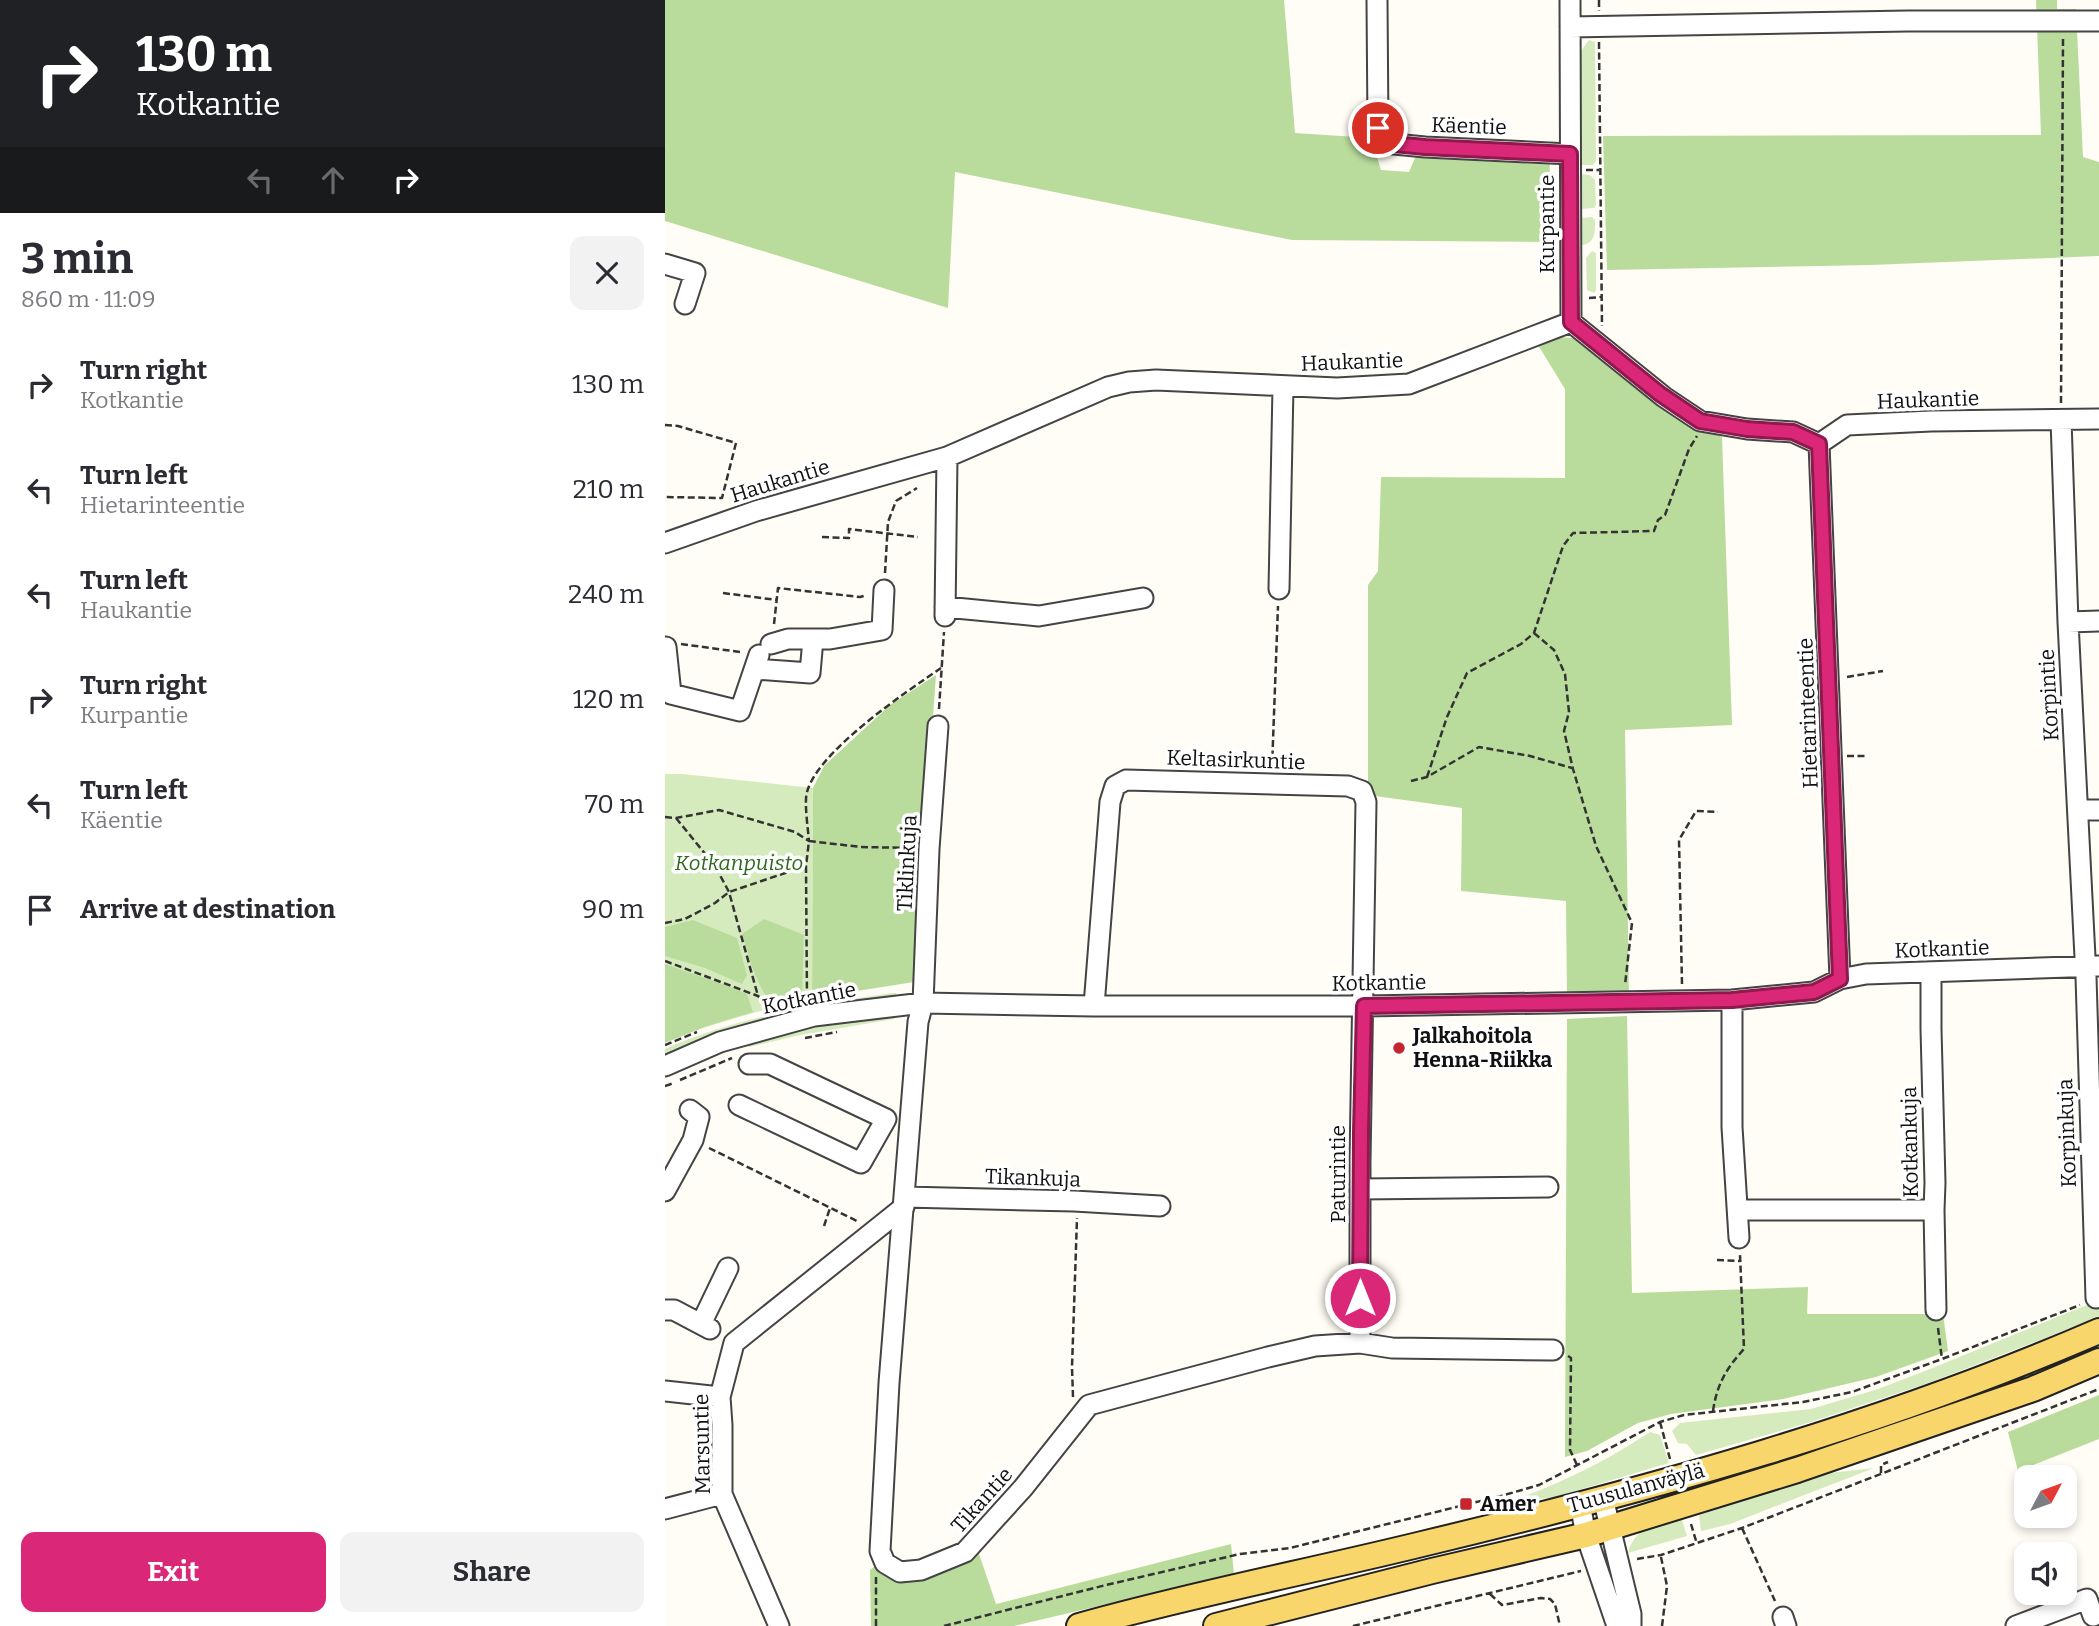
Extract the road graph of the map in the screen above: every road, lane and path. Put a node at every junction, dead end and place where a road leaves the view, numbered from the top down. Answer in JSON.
{"nodes":[{"id":1,"x":1377,"y":0,"type":"edge"},
{"id":2,"x":1570,"y":0,"type":"edge"},
{"id":3,"x":1598,"y":0,"type":"edge"},
{"id":4,"x":2099,"y":21,"type":"edge"},
{"id":5,"x":2063,"y":22,"type":"junction"},
{"id":6,"x":1570,"y":27,"type":"junction"},
{"id":7,"x":1599,"y":28,"type":"junction"},
{"id":8,"x":1575,"y":162,"type":"junction"},
{"id":9,"x":1599,"y":170,"type":"junction"},
{"id":10,"x":665,"y":264,"type":"edge"},
{"id":11,"x":1570,"y":297,"type":"junction"},
{"id":12,"x":1601,"y":298,"type":"junction"},
{"id":13,"x":685,"y":304,"type":"dead end"},
{"id":14,"x":1571,"y":322,"type":"junction"},
{"id":15,"x":1602,"y":329,"type":"dead end"},
{"id":16,"x":1283,"y":387,"type":"junction"},
{"id":17,"x":2099,"y":419,"type":"edge"},
{"id":18,"x":2061,"y":420,"type":"junction"},
{"id":19,"x":1700,"y":421,"type":"junction"},
{"id":20,"x":665,"y":425,"type":"edge"},
{"id":21,"x":1819,"y":444,"type":"junction"},
{"id":22,"x":947,"y":457,"type":"junction"},
{"id":23,"x":918,"y":488,"type":"dead end"},
{"id":24,"x":665,"y":497,"type":"edge"},
{"id":25,"x":887,"y":533,"type":"junction"},
{"id":26,"x":822,"y":537,"type":"dead end"},
{"id":27,"x":918,"y":537,"type":"dead end"},
{"id":28,"x":665,"y":542,"type":"edge"},
{"id":29,"x":1279,"y":589,"type":"joint"},
{"id":30,"x":884,"y":590,"type":"junction"},
{"id":31,"x":723,"y":593,"type":"dead end"},
{"id":32,"x":1143,"y":598,"type":"dead end"},
{"id":33,"x":777,"y":600,"type":"junction"},
{"id":34,"x":945,"y":611,"type":"junction"},
{"id":35,"x":2099,"y":621,"type":"edge"},
{"id":36,"x":2068,"y":622,"type":"junction"},
{"id":37,"x":1534,"y":633,"type":"junction"},
{"id":38,"x":813,"y":639,"type":"junction"},
{"id":39,"x":666,"y":648,"type":"edge"},
{"id":40,"x":762,"y":656,"type":"junction"},
{"id":41,"x":941,"y":668,"type":"junction"},
{"id":42,"x":1883,"y":671,"type":"dead end"},
{"id":43,"x":1830,"y":680,"type":"junction"},
{"id":44,"x":938,"y":726,"type":"joint"},
{"id":45,"x":1573,"y":769,"type":"junction"},
{"id":46,"x":1427,"y":777,"type":"junction"},
{"id":47,"x":1411,"y":781,"type":"dead end"},
{"id":48,"x":1272,"y":784,"type":"junction"},
{"id":49,"x":2078,"y":810,"type":"junction"},
{"id":50,"x":2099,"y":810,"type":"edge"},
{"id":51,"x":1718,"y":812,"type":"dead end"},
{"id":52,"x":665,"y":817,"type":"edge"},
{"id":53,"x":676,"y":818,"type":"junction"},
{"id":54,"x":809,"y":841,"type":"junction"},
{"id":55,"x":929,"y":849,"type":"junction"},
{"id":56,"x":806,"y":866,"type":"junction"},
{"id":57,"x":729,"y":892,"type":"junction"},
{"id":58,"x":665,"y":923,"type":"edge"},
{"id":59,"x":665,"y":961,"type":"edge"},
{"id":60,"x":2092,"y":967,"type":"edge"},
{"id":61,"x":1931,"y":973,"type":"junction"},
{"id":62,"x":1840,"y":979,"type":"junction"},
{"id":63,"x":758,"y":996,"type":"junction"},
{"id":64,"x":1682,"y":1000,"type":"junction"},
{"id":65,"x":1732,"y":1000,"type":"junction"},
{"id":66,"x":1623,"y":1001,"type":"junction"},
{"id":67,"x":923,"y":1003,"type":"junction"},
{"id":68,"x":807,"y":1004,"type":"dead end"},
{"id":69,"x":1094,"y":1006,"type":"junction"},
{"id":70,"x":1364,"y":1006,"type":"junction"},
{"id":71,"x":773,"y":1011,"type":"dead end"},
{"id":72,"x":837,"y":1032,"type":"dead end"},
{"id":73,"x":798,"y":1040,"type":"dead end"},
{"id":74,"x":740,"y":1061,"type":"joint"},
{"id":75,"x":665,"y":1066,"type":"edge"},
{"id":76,"x":665,"y":1086,"type":"edge"},
{"id":77,"x":739,"y":1105,"type":"dead end"},
{"id":78,"x":690,"y":1110,"type":"dead end"},
{"id":79,"x":693,"y":1140,"type":"junction"},
{"id":80,"x":1548,"y":1186,"type":"dead end"},
{"id":81,"x":1360,"y":1189,"type":"junction"},
{"id":82,"x":665,"y":1191,"type":"edge"},
{"id":83,"x":905,"y":1202,"type":"junction"},
{"id":84,"x":1077,"y":1202,"type":"junction"},
{"id":85,"x":1160,"y":1206,"type":"dead end"},
{"id":86,"x":830,"y":1208,"type":"junction"},
{"id":87,"x":1738,"y":1210,"type":"junction"},
{"id":88,"x":1934,"y":1210,"type":"junction"},
{"id":89,"x":824,"y":1226,"type":"dead end"},
{"id":90,"x":876,"y":1230,"type":"junction"},
{"id":91,"x":1739,"y":1238,"type":"joint"},
{"id":92,"x":1717,"y":1261,"type":"dead end"},
{"id":93,"x":1740,"y":1261,"type":"junction"},
{"id":94,"x":728,"y":1268,"type":"dead end"},
{"id":95,"x":2096,"y":1298,"type":"joint"},
{"id":96,"x":665,"y":1310,"type":"edge"},
{"id":97,"x":1936,"y":1310,"type":"joint"},
{"id":98,"x":2099,"y":1331,"type":"edge"},
{"id":99,"x":1360,"y":1343,"type":"junction"},
{"id":100,"x":1553,"y":1350,"type":"joint"},
{"id":101,"x":1942,"y":1359,"type":"junction"},
{"id":102,"x":2099,"y":1361,"type":"edge"},
{"id":103,"x":2099,"y":1389,"type":"edge"},
{"id":104,"x":665,"y":1391,"type":"edge"},
{"id":105,"x":720,"y":1397,"type":"junction"},
{"id":106,"x":1713,"y":1411,"type":"junction"},
{"id":107,"x":1660,"y":1422,"type":"junction"},
{"id":108,"x":1074,"y":1425,"type":"junction"},
{"id":109,"x":1670,"y":1459,"type":"dead end"},
{"id":110,"x":1888,"y":1462,"type":"dead end"},
{"id":111,"x":1577,"y":1465,"type":"junction"},
{"id":112,"x":1881,"y":1473,"type":"junction"},
{"id":113,"x":722,"y":1494,"type":"junction"},
{"id":114,"x":1591,"y":1501,"type":"junction"},
{"id":115,"x":665,"y":1509,"type":"edge"},
{"id":116,"x":1691,"y":1524,"type":"dead end"},
{"id":117,"x":1610,"y":1527,"type":"junction"},
{"id":118,"x":1741,"y":1528,"type":"junction"},
{"id":119,"x":1586,"y":1535,"type":"junction"},
{"id":120,"x":1697,"y":1544,"type":"junction"},
{"id":121,"x":1661,"y":1555,"type":"junction"},
{"id":122,"x":1626,"y":1560,"type":"dead end"},
{"id":123,"x":885,"y":1563,"type":"junction"},
{"id":124,"x":1587,"y":1570,"type":"dead end"},
{"id":125,"x":1489,"y":1594,"type":"junction"},
{"id":126,"x":2097,"y":1618,"type":"edge"},
{"id":127,"x":1784,"y":1621,"type":"edge"},
{"id":128,"x":779,"y":1626,"type":"edge"},
{"id":129,"x":876,"y":1626,"type":"edge"},
{"id":130,"x":944,"y":1626,"type":"edge"},
{"id":131,"x":1079,"y":1626,"type":"edge"},
{"id":132,"x":1216,"y":1626,"type":"edge"},
{"id":133,"x":1353,"y":1626,"type":"edge"},
{"id":134,"x":1560,"y":1626,"type":"edge"},
{"id":135,"x":1617,"y":1626,"type":"edge"},
{"id":136,"x":1631,"y":1626,"type":"edge"},
{"id":137,"x":1662,"y":1626,"type":"edge"},
{"id":138,"x":2016,"y":1626,"type":"edge"}],
"edges":[{"from":1,"to":8,"type":"street","name":"Käentie"},
{"from":2,"to":6,"type":"street","name":"Kurpantie"},
{"from":3,"to":7,"type":"path"},
{"from":4,"to":5,"type":"street"},
{"from":5,"to":7,"type":"street"},
{"from":5,"to":18,"type":"path"},
{"from":6,"to":7,"type":"street"},
{"from":6,"to":8,"type":"street","name":"Kurpantie"},
{"from":7,"to":9,"type":"path"},
{"from":8,"to":9,"type":"path"},
{"from":8,"to":11,"type":"street","name":"Kurpantie"},
{"from":9,"to":12,"type":"path"},
{"from":10,"to":13,"type":"street"},
{"from":11,"to":12,"type":"path"},
{"from":11,"to":14,"type":"street","name":"Kurpantie"},
{"from":12,"to":15,"type":"path"},
{"from":14,"to":16,"type":"street","name":"Haukantie"},
{"from":14,"to":19,"type":"street"},
{"from":16,"to":22,"type":"street","name":"Haukantie"},
{"from":16,"to":29,"type":"street"},
{"from":17,"to":18,"type":"street","name":"Haukantie"},
{"from":18,"to":21,"type":"street","name":"Haukantie"},
{"from":18,"to":36,"type":"street","name":"Korpintie"},
{"from":19,"to":21,"type":"street"},
{"from":19,"to":37,"type":"path"},
{"from":20,"to":24,"type":"path"},
{"from":21,"to":43,"type":"street","name":"Hietarinteentie"},
{"from":22,"to":28,"type":"street","name":"Haukantie"},
{"from":22,"to":34,"type":"street"},
{"from":23,"to":25,"type":"path"},
{"from":25,"to":26,"type":"path"},
{"from":25,"to":27,"type":"path"},
{"from":25,"to":30,"type":"path"},
{"from":29,"to":48,"type":"path"},
{"from":30,"to":33,"type":"path"},
{"from":30,"to":38,"type":"street"},
{"from":31,"to":33,"type":"path"},
{"from":32,"to":34,"type":"street"},
{"from":33,"to":40,"type":"path"},
{"from":34,"to":41,"type":"path"},
{"from":35,"to":36,"type":"street"},
{"from":36,"to":49,"type":"street","name":"Korpintie"},
{"from":37,"to":45,"type":"path"},
{"from":37,"to":46,"type":"path"},
{"from":38,"to":40,"type":"street"},
{"from":38,"to":40,"type":"street"},
{"from":39,"to":40,"type":"path"},
{"from":39,"to":40,"type":"street"},
{"from":41,"to":44,"type":"path"},
{"from":41,"to":54,"type":"path"},
{"from":42,"to":43,"type":"path"},
{"from":43,"to":62,"type":"street","name":"Hietarinteentie"},
{"from":44,"to":55,"type":"street","name":"Tiklinkuja"},
{"from":45,"to":46,"type":"path"},
{"from":45,"to":66,"type":"path"},
{"from":46,"to":47,"type":"path"},
{"from":48,"to":69,"type":"street","name":"Keltasirkuntie"},
{"from":48,"to":70,"type":"street","name":"Keltasirkuntie"},
{"from":49,"to":50,"type":"street"},
{"from":49,"to":60,"type":"street","name":"Korpintie"},
{"from":51,"to":64,"type":"path"},
{"from":52,"to":53,"type":"path"},
{"from":53,"to":54,"type":"path"},
{"from":53,"to":57,"type":"path"},
{"from":54,"to":55,"type":"path"},
{"from":54,"to":56,"type":"path"},
{"from":55,"to":67,"type":"street","name":"Tiklinkuja"},
{"from":56,"to":57,"type":"path"},
{"from":56,"to":68,"type":"path"},
{"from":57,"to":58,"type":"path"},
{"from":57,"to":63,"type":"path"},
{"from":59,"to":63,"type":"path"},
{"from":60,"to":61,"type":"street","name":"Kotkantie"},
{"from":60,"to":95,"type":"street","name":"Korpinkuja"},
{"from":61,"to":62,"type":"street","name":"Kotkantie"},
{"from":61,"to":88,"type":"street","name":"Kotkankuja"},
{"from":62,"to":65,"type":"street","name":"Kotkantie"},
{"from":63,"to":71,"type":"path"},
{"from":64,"to":65,"type":"street","name":"Kotkantie"},
{"from":64,"to":66,"type":"street","name":"Kotkantie"},
{"from":65,"to":87,"type":"street"},
{"from":66,"to":70,"type":"street","name":"Kotkantie"},
{"from":67,"to":69,"type":"street","name":"Kotkantie"},
{"from":67,"to":75,"type":"street","name":"Kotkantie"},
{"from":67,"to":83,"type":"street"},
{"from":69,"to":70,"type":"street","name":"Kotkantie"},
{"from":70,"to":81,"type":"street","name":"Paturintie"},
{"from":72,"to":73,"type":"path"},
{"from":74,"to":76,"type":"path"},
{"from":74,"to":77,"type":"street"},
{"from":78,"to":79,"type":"street"},
{"from":79,"to":82,"type":"street"},
{"from":79,"to":86,"type":"path"},
{"from":80,"to":81,"type":"street"},
{"from":81,"to":99,"type":"street","name":"Paturintie"},
{"from":83,"to":84,"type":"street","name":"Tikankuja"},
{"from":83,"to":90,"type":"street","name":"Marsuntie"},
{"from":83,"to":123,"type":"street"},
{"from":84,"to":85,"type":"street","name":"Tikankuja"},
{"from":84,"to":108,"type":"path"},
{"from":86,"to":89,"type":"path"},
{"from":86,"to":90,"type":"path"},
{"from":87,"to":88,"type":"street"},
{"from":87,"to":91,"type":"street"},
{"from":88,"to":97,"type":"street","name":"Kotkankuja"},
{"from":90,"to":105,"type":"street","name":"Marsuntie"},
{"from":91,"to":93,"type":"path"},
{"from":92,"to":93,"type":"path"},
{"from":93,"to":106,"type":"path"},
{"from":94,"to":96,"type":"street"},
{"from":95,"to":101,"type":"path"},
{"from":97,"to":101,"type":"path"},
{"from":98,"to":114,"type":"main road","name":"Tuusulanväylä"},
{"from":99,"to":100,"type":"street","name":"Tikantie"},
{"from":99,"to":108,"type":"street","name":"Tikantie"},
{"from":100,"to":111,"type":"path"},
{"from":101,"to":106,"type":"path"},
{"from":102,"to":117,"type":"main road","name":"Tuusulanväylä"},
{"from":103,"to":112,"type":"path"},
{"from":104,"to":105,"type":"street"},
{"from":105,"to":113,"type":"street","name":"Marsuntie"},
{"from":106,"to":107,"type":"path"},
{"from":107,"to":109,"type":"path"},
{"from":107,"to":111,"type":"path"},
{"from":108,"to":123,"type":"street","name":"Tikantie"},
{"from":110,"to":112,"type":"path"},
{"from":111,"to":130,"type":"path"},
{"from":112,"to":118,"type":"path"},
{"from":113,"to":115,"type":"street"},
{"from":113,"to":128,"type":"street","name":"Marsuntie"},
{"from":114,"to":117,"type":"street"},
{"from":114,"to":119,"type":"street"},
{"from":114,"to":131,"type":"main road","name":"Tuusulanväylä"},
{"from":116,"to":120,"type":"path"},
{"from":117,"to":119,"type":"main road","name":"Tuusulanväylä"},
{"from":117,"to":136,"type":"street"},
{"from":118,"to":120,"type":"path"},
{"from":118,"to":127,"type":"path"},
{"from":119,"to":132,"type":"main road","name":"Tuusulanväylä"},
{"from":119,"to":135,"type":"street"},
{"from":120,"to":121,"type":"path"},
{"from":121,"to":122,"type":"path"},
{"from":121,"to":137,"type":"path"},
{"from":123,"to":129,"type":"path"},
{"from":124,"to":125,"type":"path"},
{"from":125,"to":133,"type":"path"},
{"from":125,"to":134,"type":"path"},
{"from":126,"to":138,"type":"street"}]}
